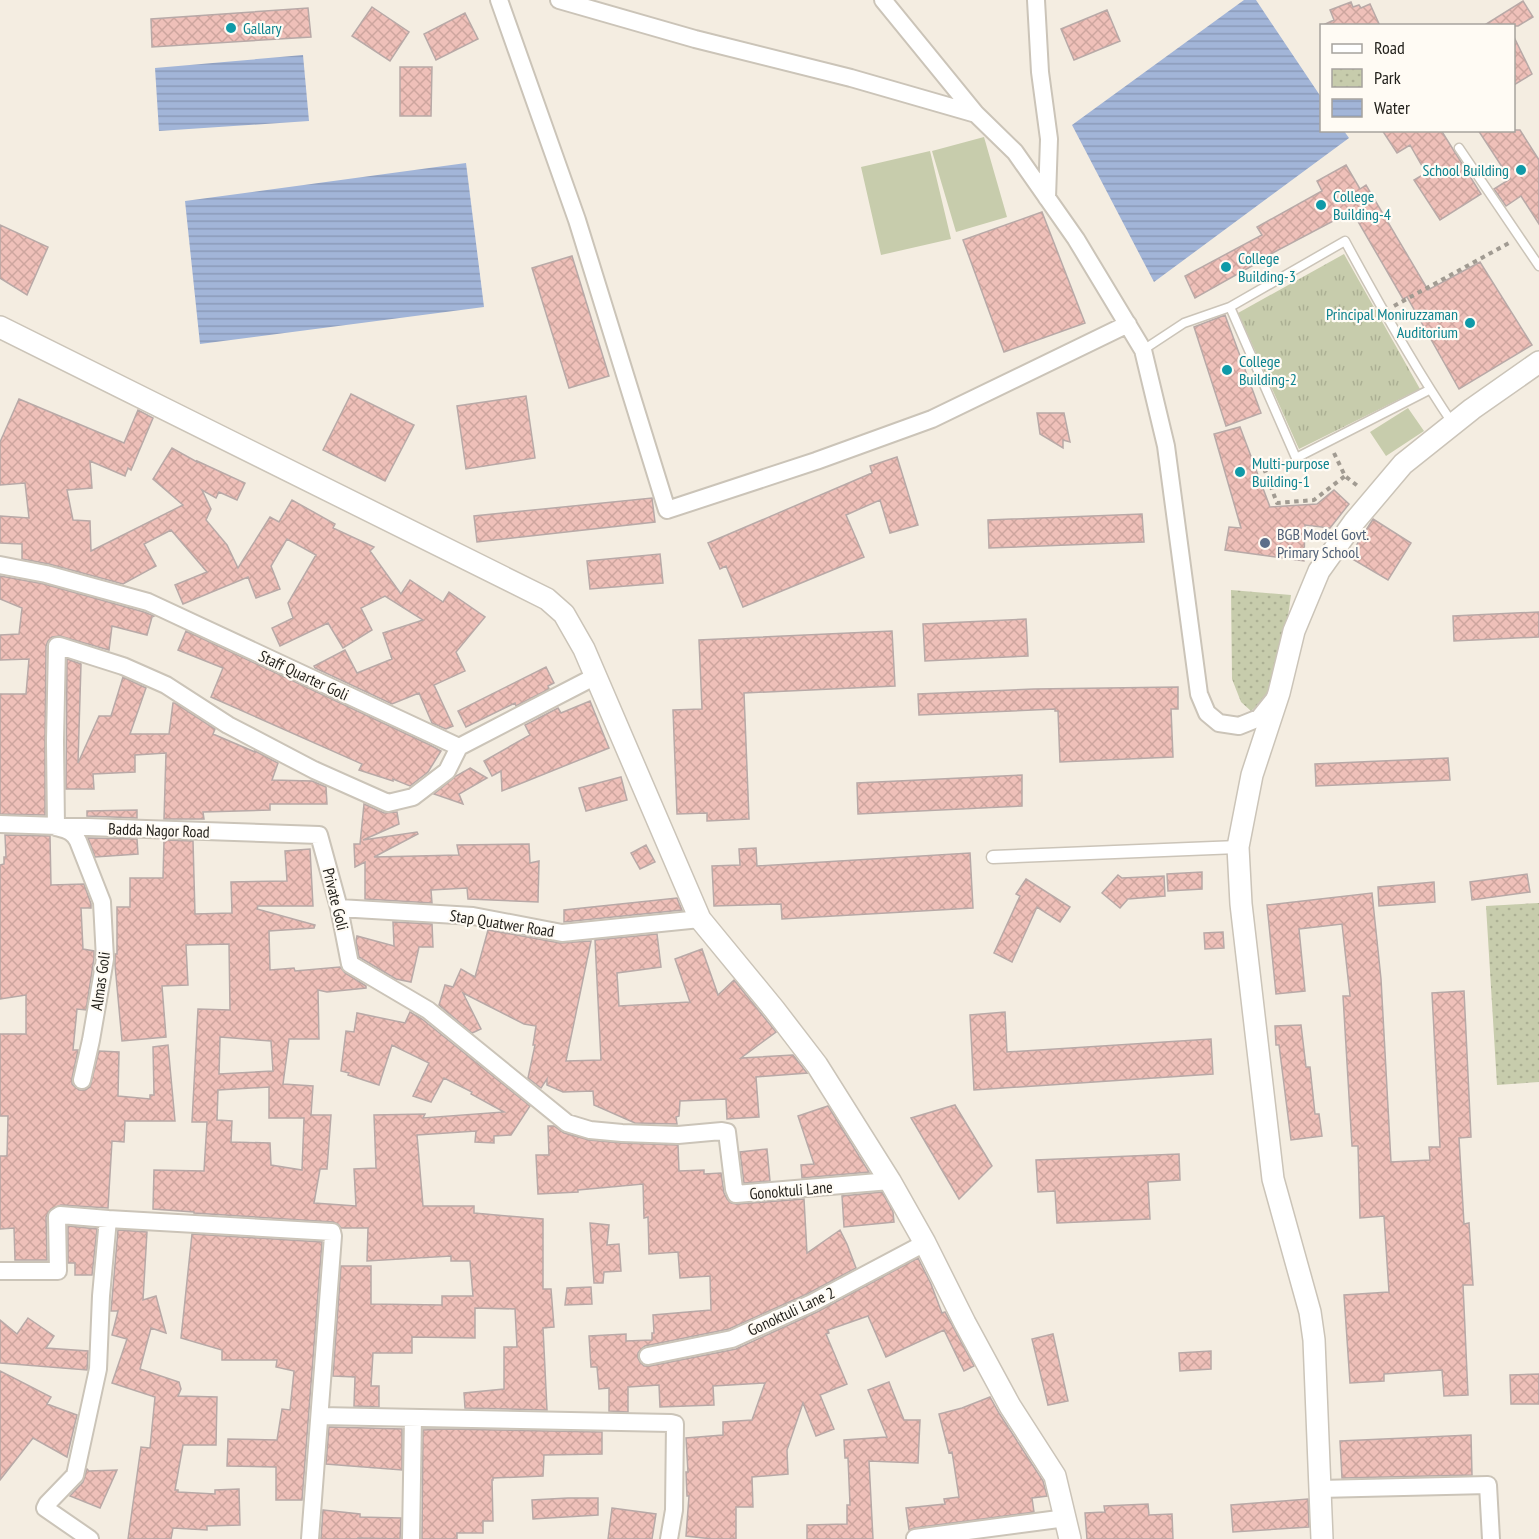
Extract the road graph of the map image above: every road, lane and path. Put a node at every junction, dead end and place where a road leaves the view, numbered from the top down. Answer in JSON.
{"nodes":[{"id":1,"x":499,"y":0,"type":"edge"},
{"id":2,"x":559,"y":0,"type":"edge"},
{"id":3,"x":883,"y":0,"type":"edge"},
{"id":4,"x":1036,"y":0,"type":"edge"},
{"id":5,"x":976,"y":114,"type":"junction"},
{"id":6,"x":1460,"y":148,"type":"dead end"},
{"id":7,"x":1047,"y":198,"type":"junction"},
{"id":8,"x":1520,"y":238,"type":"junction"},
{"id":9,"x":1539,"y":266,"type":"edge"},
{"id":10,"x":1230,"y":307,"type":"junction"},
{"id":11,"x":1383,"y":312,"type":"junction"},
{"id":12,"x":1128,"y":324,"type":"junction"},
{"id":13,"x":0,"y":327,"type":"edge"},
{"id":14,"x":1143,"y":350,"type":"junction"},
{"id":15,"x":1539,"y":362,"type":"edge"},
{"id":16,"x":1430,"y":390,"type":"junction"},
{"id":17,"x":1453,"y":424,"type":"junction"},
{"id":18,"x":1329,"y":441,"type":"junction"},
{"id":19,"x":1296,"y":458,"type":"junction"},
{"id":20,"x":1345,"y":476,"type":"junction"},
{"id":21,"x":1373,"y":498,"type":"junction"},
{"id":22,"x":0,"y":565,"type":"edge"},
{"id":23,"x":596,"y":676,"type":"junction"},
{"id":24,"x":1279,"y":693,"type":"junction"},
{"id":25,"x":459,"y":747,"type":"junction"},
{"id":26,"x":0,"y":824,"type":"edge"},
{"id":27,"x":56,"y":827,"type":"junction"},
{"id":28,"x":319,"y":835,"type":"joint"},
{"id":29,"x":1238,"y":847,"type":"junction"},
{"id":30,"x":993,"y":858,"type":"dead end"},
{"id":31,"x":339,"y":908,"type":"junction"},
{"id":32,"x":699,"y":919,"type":"junction"},
{"id":33,"x":81,"y":1080,"type":"dead end"},
{"id":34,"x":567,"y":1123,"type":"joint"},
{"id":35,"x":890,"y":1181,"type":"junction"},
{"id":36,"x":108,"y":1219,"type":"junction"},
{"id":37,"x":925,"y":1243,"type":"junction"},
{"id":38,"x":0,"y":1271,"type":"edge"},
{"id":39,"x":648,"y":1356,"type":"dead end"},
{"id":40,"x":320,"y":1416,"type":"junction"},
{"id":41,"x":413,"y":1418,"type":"junction"},
{"id":42,"x":1319,"y":1489,"type":"junction"},
{"id":43,"x":1066,"y":1518,"type":"junction"},
{"id":44,"x":915,"y":1538,"type":"edge"},
{"id":45,"x":90,"y":1539,"type":"edge"},
{"id":46,"x":310,"y":1539,"type":"edge"},
{"id":47,"x":411,"y":1539,"type":"edge"},
{"id":48,"x":669,"y":1539,"type":"edge"},
{"id":49,"x":1070,"y":1539,"type":"edge"},
{"id":50,"x":1322,"y":1539,"type":"edge"},
{"id":51,"x":1491,"y":1539,"type":"edge"}],
"edges":[{"from":1,"to":12,"type":"street"},
{"from":2,"to":5,"type":"street"},
{"from":3,"to":5,"type":"street"},
{"from":4,"to":7,"type":"street"},
{"from":5,"to":7,"type":"street"},
{"from":6,"to":8,"type":"lane"},
{"from":7,"to":12,"type":"street"},
{"from":8,"to":9,"type":"lane"},
{"from":8,"to":11,"type":"path"},
{"from":10,"to":11,"type":"lane"},
{"from":10,"to":14,"type":"lane"},
{"from":10,"to":19,"type":"lane"},
{"from":11,"to":16,"type":"lane"},
{"from":12,"to":14,"type":"street"},
{"from":13,"to":23,"type":"street"},
{"from":14,"to":24,"type":"street"},
{"from":15,"to":17,"type":"street"},
{"from":16,"to":17,"type":"lane"},
{"from":16,"to":18,"type":"lane"},
{"from":17,"to":21,"type":"street"},
{"from":18,"to":19,"type":"lane"},
{"from":18,"to":20,"type":"path"},
{"from":19,"to":20,"type":"path"},
{"from":20,"to":21,"type":"path"},
{"from":21,"to":24,"type":"street"},
{"from":22,"to":25,"type":"street","name":"Staff Quarter Goli"},
{"from":23,"to":25,"type":"street"},
{"from":23,"to":32,"type":"street"},
{"from":24,"to":29,"type":"street"},
{"from":25,"to":27,"type":"street"},
{"from":26,"to":27,"type":"street","name":"Badda Nagor Road"},
{"from":27,"to":28,"type":"street","name":"Badda Nagor Road"},
{"from":27,"to":33,"type":"street","name":"Almas Goli"},
{"from":28,"to":31,"type":"street","name":"Private Goli"},
{"from":29,"to":30,"type":"street"},
{"from":29,"to":42,"type":"street"},
{"from":31,"to":32,"type":"street","name":"Stap Quatwer Road"},
{"from":31,"to":34,"type":"street","name":"Private Goli"},
{"from":32,"to":35,"type":"street"},
{"from":34,"to":35,"type":"street","name":"Gonoktuli Lane"},
{"from":35,"to":37,"type":"street"},
{"from":36,"to":38,"type":"street"},
{"from":36,"to":40,"type":"street"},
{"from":36,"to":45,"type":"street"},
{"from":37,"to":39,"type":"street","name":"Gonoktuli Lane 2"},
{"from":37,"to":43,"type":"street"},
{"from":40,"to":41,"type":"street"},
{"from":40,"to":46,"type":"street"},
{"from":41,"to":47,"type":"street"},
{"from":41,"to":48,"type":"street"},
{"from":42,"to":50,"type":"street"},
{"from":42,"to":51,"type":"street"},
{"from":43,"to":44,"type":"street"},
{"from":43,"to":49,"type":"street"}]}
